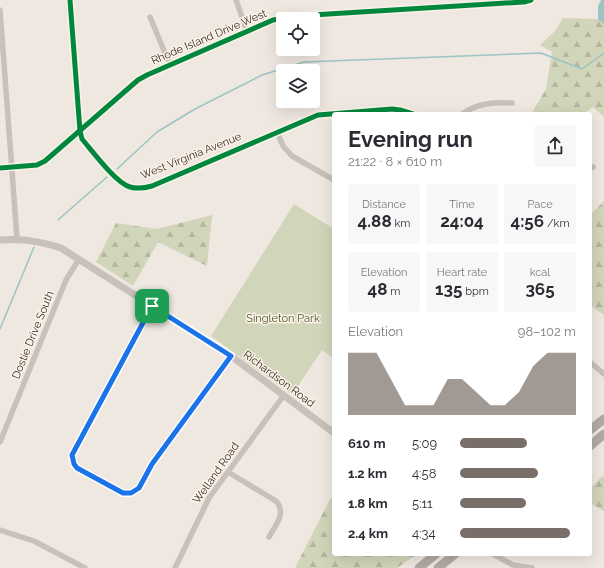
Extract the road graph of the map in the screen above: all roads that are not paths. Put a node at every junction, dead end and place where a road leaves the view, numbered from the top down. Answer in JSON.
{"nodes":[{"id":1,"x":70,"y":0,"type":"edge"},
{"id":2,"x":236,"y":0,"type":"edge"},
{"id":3,"x":531,"y":0,"type":"edge"},
{"id":4,"x":0,"y":10,"type":"edge"},
{"id":5,"x":150,"y":17,"type":"dead end"},
{"id":6,"x":247,"y":31,"type":"junction"},
{"id":7,"x":170,"y":65,"type":"junction"},
{"id":8,"x":512,"y":103,"type":"dead end"},
{"id":9,"x":349,"y":112,"type":"edge"},
{"id":10,"x":406,"y":112,"type":"edge"},
{"id":11,"x":465,"y":112,"type":"edge"},
{"id":12,"x":332,"y":113,"type":"edge"},
{"id":13,"x":80,"y":131,"type":"junction"},
{"id":14,"x":277,"y":132,"type":"junction"},
{"id":15,"x":11,"y":167,"type":"junction"},
{"id":16,"x":0,"y":168,"type":"edge"},
{"id":17,"x":332,"y":179,"type":"edge"},
{"id":18,"x":17,"y":238,"type":"junction"},
{"id":19,"x":0,"y":240,"type":"edge"},
{"id":20,"x":79,"y":259,"type":"junction"},
{"id":21,"x":152,"y":306,"type":"junction"},
{"id":22,"x":231,"y":356,"type":"junction"},
{"id":23,"x":592,"y":364,"type":"edge"},
{"id":24,"x":604,"y":374,"type":"edge"},
{"id":25,"x":284,"y":395,"type":"junction"},
{"id":26,"x":604,"y":419,"type":"edge"},
{"id":27,"x":592,"y":428,"type":"edge"},
{"id":28,"x":332,"y":431,"type":"edge"},
{"id":29,"x":604,"y":434,"type":"edge"},
{"id":30,"x":0,"y":442,"type":"edge"},
{"id":31,"x":592,"y":444,"type":"edge"},
{"id":32,"x":228,"y":472,"type":"junction"},
{"id":33,"x":0,"y":530,"type":"edge"},
{"id":34,"x":269,"y":537,"type":"dead end"},
{"id":35,"x":434,"y":556,"type":"edge"},
{"id":36,"x":453,"y":556,"type":"edge"},
{"id":37,"x":496,"y":556,"type":"edge"},
{"id":38,"x":86,"y":568,"type":"edge"},
{"id":39,"x":175,"y":568,"type":"edge"},
{"id":40,"x":419,"y":568,"type":"edge"},
{"id":41,"x":438,"y":568,"type":"edge"},
{"id":42,"x":532,"y":568,"type":"edge"}],
"edges":[{"from":1,"to":13,"type":"street","name":"West Virginia Avenue"},
{"from":2,"to":6,"type":"street"},
{"from":3,"to":6,"type":"street","name":"Rhode Island Drive West"},
{"from":4,"to":15,"type":"street"},
{"from":5,"to":7,"type":"street"},
{"from":6,"to":7,"type":"street","name":"Rhode Island Drive West"},
{"from":7,"to":13,"type":"street","name":"Rhode Island Drive West"},
{"from":8,"to":11,"type":"street"},
{"from":9,"to":10,"type":"street","name":"West Virginia Avenue"},
{"from":12,"to":14,"type":"street","name":"West Virginia Avenue"},
{"from":13,"to":14,"type":"street","name":"West Virginia Avenue"},
{"from":13,"to":15,"type":"street","name":"Rhode Island Drive West"},
{"from":14,"to":17,"type":"street"},
{"from":15,"to":16,"type":"street","name":"Rhode Island Drive West"},
{"from":15,"to":18,"type":"street"},
{"from":18,"to":19,"type":"street","name":"Richardson Road"},
{"from":18,"to":20,"type":"street","name":"Richardson Road"},
{"from":20,"to":21,"type":"street","name":"Richardson Road"},
{"from":20,"to":30,"type":"street","name":"Dostie Drive South"},
{"from":21,"to":22,"type":"street","name":"Richardson Road"},
{"from":21,"to":22,"type":"street"},
{"from":22,"to":25,"type":"street","name":"Richardson Road"},
{"from":23,"to":24,"type":"street"},
{"from":25,"to":28,"type":"street","name":"Richardson Road"},
{"from":25,"to":32,"type":"street","name":"Welland Road"},
{"from":26,"to":27,"type":"highway"},
{"from":29,"to":31,"type":"highway"},
{"from":32,"to":34,"type":"street"},
{"from":32,"to":39,"type":"street","name":"Welland Road"},
{"from":33,"to":38,"type":"street"},
{"from":35,"to":40,"type":"highway"},
{"from":36,"to":41,"type":"highway"},
{"from":37,"to":42,"type":"street"}]}
